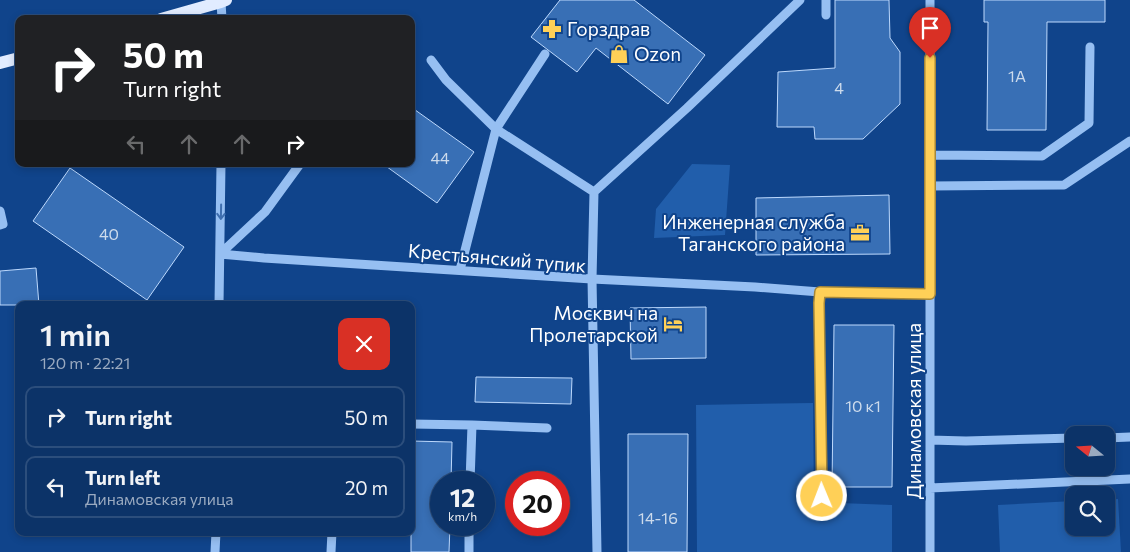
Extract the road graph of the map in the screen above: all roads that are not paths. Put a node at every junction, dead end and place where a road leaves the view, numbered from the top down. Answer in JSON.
{"nodes":[{"id":1,"x":800,"y":0,"type":"edge"},
{"id":2,"x":826,"y":0,"type":"edge"},
{"id":3,"x":930,"y":0,"type":"edge"},
{"id":4,"x":223,"y":1,"type":"edge"},
{"id":5,"x":175,"y":15,"type":"edge"},
{"id":6,"x":222,"y":15,"type":"edge"},
{"id":7,"x":826,"y":15,"type":"dead end"},
{"id":8,"x":1090,"y":47,"type":"dead end"},
{"id":9,"x":545,"y":54,"type":"dead end"},
{"id":10,"x":15,"y":59,"type":"edge"},
{"id":11,"x":431,"y":60,"type":"dead end"},
{"id":12,"x":0,"y":63,"type":"edge"},
{"id":13,"x":496,"y":129,"type":"junction"},
{"id":14,"x":1130,"y":141,"type":"edge"},
{"id":15,"x":930,"y":155,"type":"junction"},
{"id":16,"x":221,"y":167,"type":"edge"},
{"id":17,"x":298,"y":167,"type":"edge"},
{"id":18,"x":930,"y":186,"type":"junction"},
{"id":19,"x":594,"y":192,"type":"junction"},
{"id":20,"x":0,"y":211,"type":"edge"},
{"id":21,"x":0,"y":225,"type":"edge"},
{"id":22,"x":220,"y":254,"type":"junction"},
{"id":23,"x":460,"y":270,"type":"junction"},
{"id":24,"x":592,"y":279,"type":"junction"},
{"id":25,"x":820,"y":292,"type":"junction"},
{"id":26,"x":930,"y":294,"type":"junction"},
{"id":27,"x":219,"y":301,"type":"edge"},
{"id":28,"x":415,"y":424,"type":"edge"},
{"id":29,"x":472,"y":425,"type":"junction"},
{"id":30,"x":547,"y":428,"type":"dead end"},
{"id":31,"x":1130,"y":437,"type":"edge"},
{"id":32,"x":1065,"y":438,"type":"edge"},
{"id":33,"x":1115,"y":438,"type":"edge"},
{"id":34,"x":930,"y":440,"type":"junction"},
{"id":35,"x":470,"y":471,"type":"edge"},
{"id":36,"x":1130,"y":479,"type":"edge"},
{"id":37,"x":930,"y":488,"type":"junction"},
{"id":38,"x":822,"y":496,"type":"dead end"},
{"id":39,"x":216,"y":536,"type":"edge"},
{"id":40,"x":332,"y":536,"type":"edge"},
{"id":41,"x":469,"y":536,"type":"edge"},
{"id":42,"x":215,"y":552,"type":"edge"},
{"id":43,"x":331,"y":552,"type":"edge"},
{"id":44,"x":469,"y":552,"type":"edge"},
{"id":45,"x":597,"y":552,"type":"edge"},
{"id":46,"x":930,"y":552,"type":"edge"}],
"edges":[{"from":1,"to":19,"type":"street"},
{"from":2,"to":7,"type":"street"},
{"from":3,"to":15,"type":"street","name":"Динамовская улица"},
{"from":4,"to":5,"type":"main road"},
{"from":4,"to":6,"type":"street"},
{"from":8,"to":15,"type":"street"},
{"from":9,"to":13,"type":"street"},
{"from":10,"to":12,"type":"main road"},
{"from":11,"to":13,"type":"street"},
{"from":13,"to":19,"type":"street"},
{"from":13,"to":23,"type":"street"},
{"from":14,"to":18,"type":"street"},
{"from":15,"to":18,"type":"street","name":"Динамовская улица"},
{"from":16,"to":22,"type":"street","one_way":true},
{"from":17,"to":22,"type":"street"},
{"from":18,"to":26,"type":"street","name":"Динамовская улица"},
{"from":19,"to":24,"type":"street"},
{"from":20,"to":21,"type":"street"},
{"from":22,"to":23,"type":"street","name":"Крестьянский тупик"},
{"from":22,"to":27,"type":"street"},
{"from":23,"to":24,"type":"street","name":"Крестьянский тупик"},
{"from":24,"to":25,"type":"street"},
{"from":24,"to":45,"type":"street","name":"Крестьянский тупик"},
{"from":25,"to":26,"type":"street"},
{"from":25,"to":38,"type":"street"},
{"from":26,"to":34,"type":"street","name":"Динамовская улица"},
{"from":28,"to":29,"type":"street"},
{"from":29,"to":30,"type":"street"},
{"from":29,"to":35,"type":"street"},
{"from":31,"to":33,"type":"street"},
{"from":32,"to":34,"type":"street"},
{"from":34,"to":37,"type":"street","name":"Динамовская улица"},
{"from":36,"to":37,"type":"street"},
{"from":37,"to":46,"type":"street","name":"Динамовская улица"},
{"from":39,"to":42,"type":"street"},
{"from":40,"to":43,"type":"street"},
{"from":41,"to":44,"type":"street"}]}
